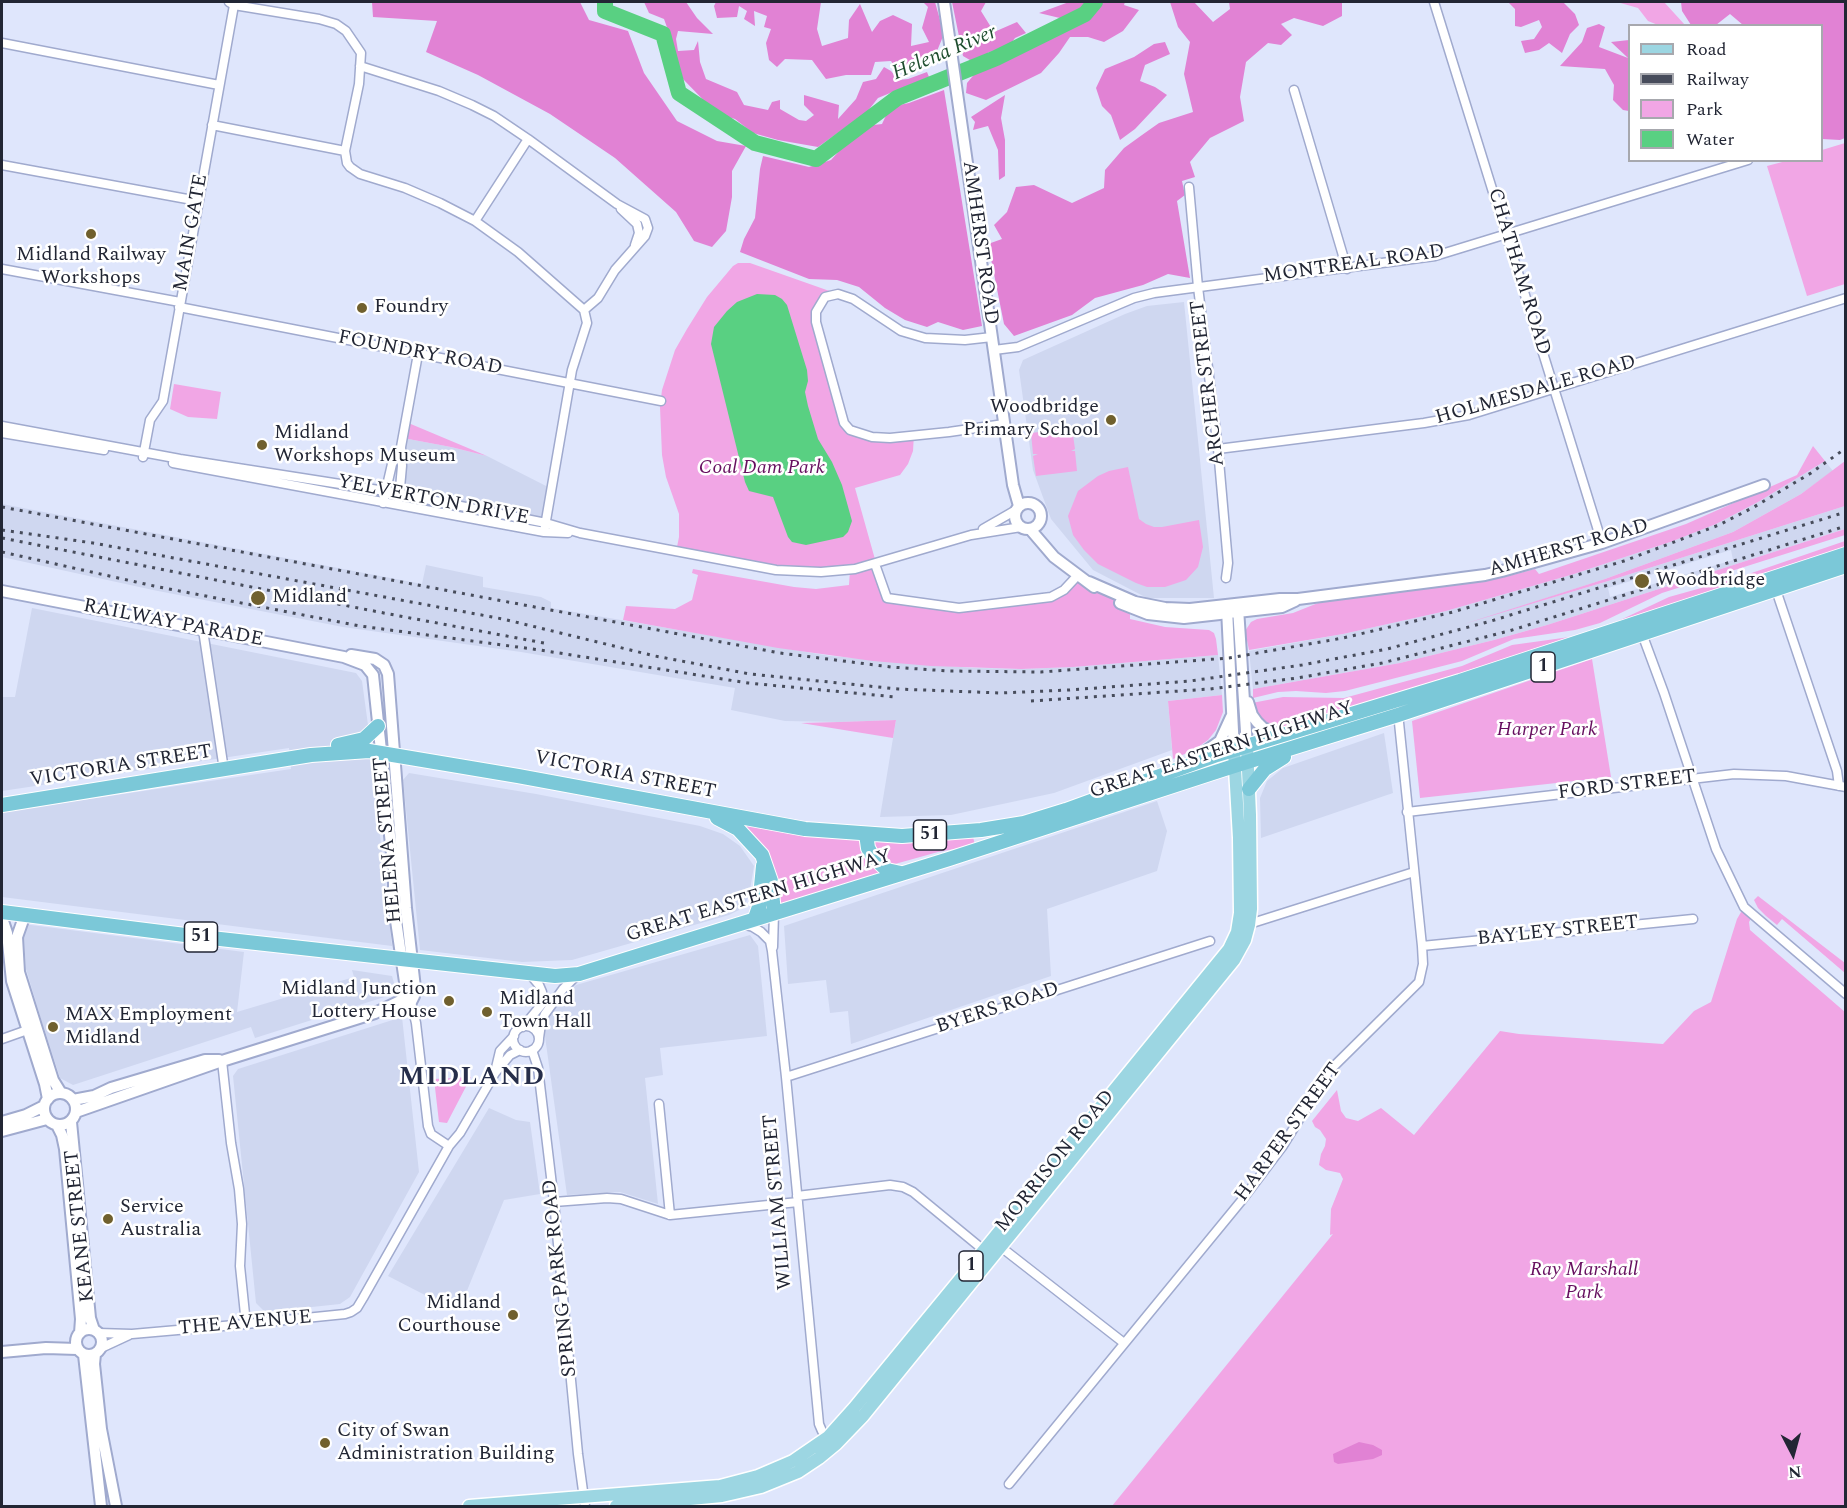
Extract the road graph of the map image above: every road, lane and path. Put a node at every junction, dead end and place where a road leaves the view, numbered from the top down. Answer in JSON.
{"nodes":[{"id":1,"x":944,"y":2,"type":"edge"},
{"id":2,"x":1434,"y":2,"type":"edge"},
{"id":3,"x":232,"y":3,"type":"edge"},
{"id":4,"x":2,"y":43,"type":"edge"},
{"id":5,"x":360,"y":66,"type":"junction"},
{"id":6,"x":219,"y":85,"type":"junction"},
{"id":7,"x":1294,"y":90,"type":"dead end"},
{"id":8,"x":212,"y":125,"type":"junction"},
{"id":9,"x":528,"y":139,"type":"junction"},
{"id":10,"x":345,"y":151,"type":"junction"},
{"id":11,"x":1741,"y":162,"type":"edge"},
{"id":12,"x":2,"y":165,"type":"edge"},
{"id":13,"x":1189,"y":187,"type":"dead end"},
{"id":14,"x":198,"y":201,"type":"junction"},
{"id":15,"x":475,"y":221,"type":"junction"},
{"id":16,"x":1506,"y":234,"type":"junction"},
{"id":17,"x":2,"y":269,"type":"edge"},
{"id":18,"x":1347,"y":269,"type":"junction"},
{"id":19,"x":1198,"y":287,"type":"junction"},
{"id":20,"x":1845,"y":298,"type":"edge"},
{"id":21,"x":179,"y":305,"type":"junction"},
{"id":22,"x":584,"y":310,"type":"junction"},
{"id":23,"x":992,"y":337,"type":"junction"},
{"id":24,"x":994,"y":350,"type":"junction"},
{"id":25,"x":418,"y":354,"type":"junction"},
{"id":26,"x":570,"y":384,"type":"junction"},
{"id":27,"x":1553,"y":389,"type":"junction"},
{"id":28,"x":661,"y":400,"type":"dead end"},
{"id":29,"x":1004,"y":424,"type":"junction"},
{"id":30,"x":2,"y":426,"type":"edge"},
{"id":31,"x":2,"y":433,"type":"edge"},
{"id":32,"x":401,"y":447,"type":"junction"},
{"id":33,"x":1218,"y":449,"type":"junction"},
{"id":34,"x":144,"y":455,"type":"junction"},
{"id":35,"x":1764,"y":485,"type":"dead end"},
{"id":36,"x":385,"y":491,"type":"junction"},
{"id":37,"x":400,"y":494,"type":"junction"},
{"id":38,"x":383,"y":503,"type":"junction"},
{"id":39,"x":399,"y":506,"type":"junction"},
{"id":40,"x":1022,"y":507,"type":"junction"},
{"id":41,"x":1041,"y":520,"type":"junction"},
{"id":42,"x":545,"y":527,"type":"junction"},
{"id":43,"x":1025,"y":528,"type":"junction"},
{"id":44,"x":971,"y":535,"type":"junction"},
{"id":45,"x":1602,"y":543,"type":"junction"},
{"id":46,"x":1845,"y":554,"type":"edge"},
{"id":47,"x":1054,"y":557,"type":"junction"},
{"id":48,"x":875,"y":564,"type":"junction"},
{"id":49,"x":1845,"y":566,"type":"edge"},
{"id":50,"x":1078,"y":575,"type":"junction"},
{"id":51,"x":1226,"y":578,"type":"dead end"},
{"id":52,"x":1089,"y":582,"type":"junction"},
{"id":53,"x":1774,"y":584,"type":"junction"},
{"id":54,"x":2,"y":591,"type":"edge"},
{"id":55,"x":1298,"y":599,"type":"junction"},
{"id":56,"x":1282,"y":607,"type":"junction"},
{"id":57,"x":1232,"y":609,"type":"junction"},
{"id":58,"x":1192,"y":618,"type":"junction"},
{"id":59,"x":1640,"y":628,"type":"junction"},
{"id":60,"x":203,"y":630,"type":"junction"},
{"id":61,"x":1240,"y":645,"type":"junction"},
{"id":62,"x":1229,"y":648,"type":"junction"},
{"id":63,"x":344,"y":657,"type":"junction"},
{"id":64,"x":388,"y":674,"type":"joint"},
{"id":65,"x":373,"y":675,"type":"joint"},
{"id":66,"x":1243,"y":694,"type":"junction"},
{"id":67,"x":1396,"y":700,"type":"junction"},
{"id":68,"x":1232,"y":714,"type":"junction"},
{"id":69,"x":1398,"y":715,"type":"junction"},
{"id":70,"x":378,"y":726,"type":"junction"},
{"id":71,"x":1281,"y":736,"type":"junction"},
{"id":72,"x":1297,"y":746,"type":"junction"},
{"id":73,"x":1240,"y":749,"type":"junction"},
{"id":74,"x":387,"y":753,"type":"junction"},
{"id":75,"x":311,"y":755,"type":"junction"},
{"id":76,"x":1241,"y":764,"type":"junction"},
{"id":77,"x":1180,"y":768,"type":"junction"},
{"id":78,"x":224,"y":770,"type":"junction"},
{"id":79,"x":1691,"y":778,"type":"junction"},
{"id":80,"x":1842,"y":787,"type":"edge"},
{"id":81,"x":1249,"y":789,"type":"junction"},
{"id":82,"x":2,"y":806,"type":"edge"},
{"id":83,"x":681,"y":806,"type":"junction"},
{"id":84,"x":1407,"y":812,"type":"junction"},
{"id":85,"x":866,"y":834,"type":"junction"},
{"id":86,"x":762,"y":855,"type":"junction"},
{"id":87,"x":1414,"y":872,"type":"junction"},
{"id":88,"x":901,"y":873,"type":"junction"},
{"id":89,"x":2,"y":912,"type":"edge"},
{"id":90,"x":774,"y":913,"type":"junction"},
{"id":91,"x":27,"y":916,"type":"junction"},
{"id":92,"x":2,"y":918,"type":"edge"},
{"id":93,"x":754,"y":918,"type":"junction"},
{"id":94,"x":1693,"y":919,"type":"dead end"},
{"id":95,"x":736,"y":924,"type":"junction"},
{"id":96,"x":1244,"y":925,"type":"junction"},
{"id":97,"x":1210,"y":941,"type":"dead end"},
{"id":98,"x":1422,"y":946,"type":"junction"},
{"id":99,"x":772,"y":951,"type":"junction"},
{"id":100,"x":406,"y":960,"type":"junction"},
{"id":101,"x":529,"y":973,"type":"junction"},
{"id":102,"x":579,"y":974,"type":"junction"},
{"id":103,"x":1845,"y":994,"type":"edge"},
{"id":104,"x":408,"y":999,"type":"junction"},
{"id":105,"x":523,"y":1027,"type":"junction"},
{"id":106,"x":32,"y":1029,"type":"junction"},
{"id":107,"x":514,"y":1036,"type":"junction"},
{"id":108,"x":539,"y":1038,"type":"junction"},
{"id":109,"x":2,"y":1039,"type":"edge"},
{"id":110,"x":520,"y":1050,"type":"junction"},
{"id":111,"x":532,"y":1050,"type":"junction"},
{"id":112,"x":222,"y":1061,"type":"junction"},
{"id":113,"x":495,"y":1072,"type":"junction"},
{"id":114,"x":786,"y":1077,"type":"junction"},
{"id":115,"x":61,"y":1093,"type":"junction"},
{"id":116,"x":73,"y":1100,"type":"junction"},
{"id":117,"x":46,"y":1102,"type":"junction"},
{"id":118,"x":659,"y":1104,"type":"dead end"},
{"id":119,"x":73,"y":1117,"type":"junction"},
{"id":120,"x":2,"y":1122,"type":"edge"},
{"id":121,"x":52,"y":1122,"type":"junction"},
{"id":122,"x":2,"y":1131,"type":"edge"},
{"id":123,"x":449,"y":1146,"type":"junction"},
{"id":124,"x":798,"y":1199,"type":"junction"},
{"id":125,"x":554,"y":1202,"type":"junction"},
{"id":126,"x":670,"y":1215,"type":"junction"},
{"id":127,"x":992,"y":1248,"type":"junction"},
{"id":128,"x":246,"y":1324,"type":"junction"},
{"id":129,"x":96,"y":1332,"type":"junction"},
{"id":130,"x":79,"y":1334,"type":"junction"},
{"id":131,"x":132,"y":1334,"type":"junction"},
{"id":132,"x":1124,"y":1343,"type":"junction"},
{"id":133,"x":46,"y":1348,"type":"junction"},
{"id":134,"x":90,"y":1351,"type":"junction"},
{"id":135,"x":2,"y":1352,"type":"edge"},
{"id":136,"x":832,"y":1440,"type":"junction"},
{"id":137,"x":1009,"y":1484,"type":"dead end"},
{"id":138,"x":690,"y":1498,"type":"edge"},
{"id":139,"x":585,"y":1502,"type":"edge"},
{"id":140,"x":507,"y":1505,"type":"edge"},
{"id":141,"x":101,"y":1506,"type":"edge"},
{"id":142,"x":117,"y":1506,"type":"edge"},
{"id":143,"x":469,"y":1506,"type":"edge"},
{"id":144,"x":616,"y":1506,"type":"edge"}],
"edges":[{"from":1,"to":23,"type":"street","name":"AMHERST ROAD"},
{"from":2,"to":16,"type":"street","name":"CHATHAM ROAD"},
{"from":3,"to":5,"type":"street"},
{"from":3,"to":6,"type":"street","name":"MAIN GATE"},
{"from":4,"to":6,"type":"street"},
{"from":5,"to":9,"type":"street"},
{"from":5,"to":10,"type":"street"},
{"from":6,"to":8,"type":"street","name":"MAIN GATE"},
{"from":7,"to":18,"type":"street"},
{"from":8,"to":10,"type":"street"},
{"from":8,"to":14,"type":"street","name":"MAIN GATE"},
{"from":9,"to":15,"type":"street"},
{"from":9,"to":22,"type":"street"},
{"from":10,"to":15,"type":"street"},
{"from":11,"to":16,"type":"street","name":"MONTREAL ROAD"},
{"from":12,"to":14,"type":"street"},
{"from":13,"to":19,"type":"street","name":"ARCHER STREET"},
{"from":14,"to":21,"type":"street","name":"MAIN GATE"},
{"from":15,"to":22,"type":"street"},
{"from":16,"to":18,"type":"street","name":"MONTREAL ROAD"},
{"from":16,"to":27,"type":"street","name":"CHATHAM ROAD"},
{"from":17,"to":21,"type":"street","name":"FOUNDRY ROAD"},
{"from":18,"to":19,"type":"street","name":"MONTREAL ROAD"},
{"from":19,"to":24,"type":"street","name":"MONTREAL ROAD"},
{"from":19,"to":33,"type":"street","name":"ARCHER STREET"},
{"from":20,"to":27,"type":"street","name":"HOLMESDALE ROAD"},
{"from":21,"to":25,"type":"street","name":"FOUNDRY ROAD"},
{"from":21,"to":34,"type":"street","name":"MAIN GATE"},
{"from":22,"to":26,"type":"street"},
{"from":23,"to":24,"type":"street","name":"AMHERST ROAD"},
{"from":23,"to":29,"type":"street"},
{"from":24,"to":29,"type":"street","name":"AMHERST ROAD"},
{"from":25,"to":26,"type":"street","name":"FOUNDRY ROAD"},
{"from":25,"to":32,"type":"street"},
{"from":26,"to":28,"type":"street","name":"FOUNDRY ROAD"},
{"from":26,"to":42,"type":"street"},
{"from":27,"to":33,"type":"street","name":"HOLMESDALE ROAD"},
{"from":27,"to":45,"type":"street","name":"CHATHAM ROAD"},
{"from":29,"to":40,"type":"street","name":"AMHERST ROAD"},
{"from":30,"to":34,"type":"street","name":"YELVERTON DRIVE"},
{"from":31,"to":34,"type":"street","name":"YELVERTON DRIVE"},
{"from":32,"to":36,"type":"street"},
{"from":32,"to":37,"type":"street"},
{"from":33,"to":51,"type":"street","name":"ARCHER STREET"},
{"from":34,"to":36,"type":"street","name":"YELVERTON DRIVE"},
{"from":34,"to":38,"type":"street","name":"YELVERTON DRIVE"},
{"from":35,"to":45,"type":"street","name":"AMHERST ROAD"},
{"from":36,"to":37,"type":"street","name":"YELVERTON DRIVE"},
{"from":36,"to":38,"type":"street"},
{"from":37,"to":39,"type":"street"},
{"from":37,"to":42,"type":"street","name":"YELVERTON DRIVE"},
{"from":38,"to":39,"type":"street","name":"YELVERTON DRIVE"},
{"from":39,"to":42,"type":"street","name":"YELVERTON DRIVE"},
{"from":40,"to":41,"type":"street"},
{"from":40,"to":43,"type":"street"},
{"from":40,"to":44,"type":"street","name":"YELVERTON DRIVE"},
{"from":41,"to":43,"type":"street"},
{"from":41,"to":47,"type":"street"},
{"from":42,"to":48,"type":"street","name":"YELVERTON DRIVE"},
{"from":43,"to":44,"type":"street","name":"YELVERTON DRIVE"},
{"from":43,"to":47,"type":"street","name":"AMHERST ROAD"},
{"from":44,"to":48,"type":"street","name":"YELVERTON DRIVE"},
{"from":45,"to":55,"type":"street","name":"AMHERST ROAD"},
{"from":46,"to":53,"type":"highway","name":"GREAT EASTERN HIGHWAY","number":"1"},
{"from":47,"to":50,"type":"street","name":"AMHERST ROAD"},
{"from":48,"to":50,"type":"street"},
{"from":49,"to":53,"type":"highway","name":"GREAT EASTERN HIGHWAY","number":"1"},
{"from":50,"to":52,"type":"street","name":"AMHERST ROAD"},
{"from":52,"to":57,"type":"street","name":"AMHERST ROAD"},
{"from":52,"to":58,"type":"street","name":"AMHERST ROAD"},
{"from":53,"to":59,"type":"highway","name":"GREAT EASTERN HIGHWAY","number":"1"},
{"from":53,"to":80,"type":"street"},
{"from":54,"to":60,"type":"street","name":"RAILWAY PARADE"},
{"from":55,"to":56,"type":"street","name":"AMHERST ROAD"},
{"from":55,"to":57,"type":"street","name":"AMHERST ROAD"},
{"from":56,"to":57,"type":"street","name":"AMHERST ROAD"},
{"from":56,"to":61,"type":"street"},
{"from":57,"to":58,"type":"street","name":"AMHERST ROAD"},
{"from":57,"to":61,"type":"street","name":"MORRISON ROAD"},
{"from":57,"to":62,"type":"street","name":"MORRISON ROAD"},
{"from":58,"to":62,"type":"street"},
{"from":59,"to":67,"type":"highway","name":"GREAT EASTERN HIGHWAY","number":"1"},
{"from":59,"to":69,"type":"highway","name":"GREAT EASTERN HIGHWAY","number":"1"},
{"from":59,"to":79,"type":"street"},
{"from":60,"to":63,"type":"street","name":"RAILWAY PARADE"},
{"from":60,"to":78,"type":"street"},
{"from":61,"to":66,"type":"street","name":"MORRISON ROAD"},
{"from":62,"to":68,"type":"street","name":"MORRISON ROAD"},
{"from":63,"to":64,"type":"street","name":"RAILWAY PARADE"},
{"from":63,"to":65,"type":"street","name":"RAILWAY PARADE"},
{"from":64,"to":74,"type":"street","name":"HELENA STREET"},
{"from":65,"to":70,"type":"street","name":"HELENA STREET"},
{"from":66,"to":71,"type":"street"},
{"from":66,"to":73,"type":"street","name":"MORRISON ROAD"},
{"from":67,"to":69,"type":"street","name":"HARPER STREET"},
{"from":67,"to":71,"type":"highway","name":"GREAT EASTERN HIGHWAY","number":"1"},
{"from":68,"to":73,"type":"street","name":"MORRISON ROAD"},
{"from":68,"to":77,"type":"street"},
{"from":69,"to":72,"type":"highway","name":"GREAT EASTERN HIGHWAY","number":"1"},
{"from":69,"to":84,"type":"street","name":"HARPER STREET"},
{"from":70,"to":74,"type":"street","name":"HELENA STREET"},
{"from":70,"to":75,"type":"highway"},
{"from":71,"to":73,"type":"highway","name":"GREAT EASTERN HIGHWAY","number":"1"},
{"from":72,"to":76,"type":"highway","name":"GREAT EASTERN HIGHWAY","number":"1"},
{"from":72,"to":81,"type":"highway"},
{"from":73,"to":76,"type":"main road","name":"MORRISON ROAD","number":"1"},
{"from":73,"to":77,"type":"highway","name":"VICTORIA STREET","number":"51"},
{"from":74,"to":75,"type":"highway","name":"VICTORIA STREET","number":"51"},
{"from":74,"to":83,"type":"highway","name":"VICTORIA STREET","number":"51"},
{"from":74,"to":100,"type":"street","name":"HELENA STREET"},
{"from":75,"to":78,"type":"highway","name":"VICTORIA STREET","number":"51"},
{"from":76,"to":81,"type":"main road","name":"MORRISON ROAD","number":"1"},
{"from":76,"to":88,"type":"highway","name":"GREAT EASTERN HIGHWAY","number":"51"},
{"from":76,"to":96,"type":"main road","name":"MORRISON ROAD","number":"1"},
{"from":77,"to":85,"type":"highway","name":"VICTORIA STREET","number":"51"},
{"from":78,"to":82,"type":"highway","name":"VICTORIA STREET","number":"51"},
{"from":79,"to":80,"type":"street","name":"FORD STREET"},
{"from":79,"to":84,"type":"street","name":"FORD STREET"},
{"from":79,"to":103,"type":"street"},
{"from":81,"to":96,"type":"main road","name":"MORRISON ROAD","number":"1"},
{"from":83,"to":85,"type":"highway","name":"VICTORIA STREET","number":"51"},
{"from":83,"to":86,"type":"highway","name":"WILLIAM STREET"},
{"from":84,"to":87,"type":"street","name":"HARPER STREET"},
{"from":85,"to":88,"type":"highway"},
{"from":86,"to":90,"type":"highway","name":"WILLIAM STREET"},
{"from":86,"to":93,"type":"highway"},
{"from":87,"to":96,"type":"street"},
{"from":87,"to":98,"type":"street","name":"HARPER STREET"},
{"from":88,"to":90,"type":"highway","name":"GREAT EASTERN HIGHWAY","number":"51"},
{"from":89,"to":91,"type":"highway","name":"GREAT EASTERN HIGHWAY","number":"51"},
{"from":90,"to":93,"type":"highway","name":"GREAT EASTERN HIGHWAY","number":"51"},
{"from":90,"to":99,"type":"street","name":"WILLIAM STREET"},
{"from":91,"to":100,"type":"highway","name":"GREAT EASTERN HIGHWAY","number":"51"},
{"from":91,"to":106,"type":"street"},
{"from":92,"to":106,"type":"street"},
{"from":93,"to":95,"type":"highway","name":"GREAT EASTERN HIGHWAY","number":"51"},
{"from":94,"to":98,"type":"street","name":"BAYLEY STREET"},
{"from":95,"to":99,"type":"street"},
{"from":95,"to":102,"type":"highway","name":"GREAT EASTERN HIGHWAY","number":"51"},
{"from":96,"to":127,"type":"main road","name":"MORRISON ROAD","number":"1"},
{"from":97,"to":114,"type":"street","name":"BYERS ROAD"},
{"from":98,"to":132,"type":"street","name":"HARPER STREET"},
{"from":99,"to":114,"type":"street","name":"WILLIAM STREET"},
{"from":100,"to":101,"type":"highway","name":"GREAT EASTERN HIGHWAY","number":"51"},
{"from":100,"to":104,"type":"street","name":"HELENA STREET"},
{"from":101,"to":102,"type":"highway","name":"GREAT EASTERN HIGHWAY","number":"51"},
{"from":101,"to":105,"type":"street"},
{"from":102,"to":108,"type":"street"},
{"from":104,"to":112,"type":"street"},
{"from":104,"to":123,"type":"street","name":"HELENA STREET"},
{"from":105,"to":107,"type":"street"},
{"from":105,"to":108,"type":"street"},
{"from":106,"to":109,"type":"street"},
{"from":106,"to":115,"type":"street"},
{"from":106,"to":117,"type":"street"},
{"from":107,"to":110,"type":"street"},
{"from":107,"to":113,"type":"street"},
{"from":108,"to":111,"type":"street"},
{"from":110,"to":111,"type":"street"},
{"from":110,"to":113,"type":"street"},
{"from":111,"to":125,"type":"street","name":"SPRING PARK ROAD"},
{"from":112,"to":116,"type":"street"},
{"from":112,"to":119,"type":"street"},
{"from":112,"to":128,"type":"street"},
{"from":113,"to":123,"type":"street"},
{"from":114,"to":124,"type":"street","name":"WILLIAM STREET"},
{"from":115,"to":116,"type":"street"},
{"from":115,"to":117,"type":"street"},
{"from":116,"to":119,"type":"street"},
{"from":117,"to":120,"type":"street"},
{"from":117,"to":121,"type":"street"},
{"from":118,"to":126,"type":"street"},
{"from":119,"to":121,"type":"street"},
{"from":119,"to":129,"type":"street","name":"KEANE STREET"},
{"from":121,"to":122,"type":"street"},
{"from":121,"to":130,"type":"street","name":"KEANE STREET"},
{"from":123,"to":128,"type":"street","name":"THE AVENUE"},
{"from":124,"to":126,"type":"street"},
{"from":124,"to":127,"type":"street"},
{"from":124,"to":136,"type":"street","name":"WILLIAM STREET"},
{"from":125,"to":126,"type":"street"},
{"from":125,"to":139,"type":"street","name":"SPRING PARK ROAD"},
{"from":127,"to":132,"type":"street"},
{"from":127,"to":136,"type":"main road","name":"MORRISON ROAD","number":"1"},
{"from":128,"to":131,"type":"street","name":"THE AVENUE"},
{"from":129,"to":130,"type":"street"},
{"from":129,"to":131,"type":"street","name":"THE AVENUE"},
{"from":129,"to":134,"type":"street"},
{"from":130,"to":133,"type":"street"},
{"from":130,"to":134,"type":"street"},
{"from":131,"to":134,"type":"street","name":"THE AVENUE"},
{"from":132,"to":137,"type":"street","name":"HARPER STREET"},
{"from":133,"to":134,"type":"street"},
{"from":133,"to":135,"type":"street"},
{"from":134,"to":141,"type":"street"},
{"from":134,"to":142,"type":"street"},
{"from":136,"to":138,"type":"main road","name":"MORRISON ROAD","number":"1"},
{"from":138,"to":139,"type":"main road","name":"MORRISON ROAD","number":"1"},
{"from":138,"to":144,"type":"main road","name":"MORRISON ROAD","number":"1"},
{"from":139,"to":140,"type":"main road","name":"MORRISON ROAD","number":"1"},
{"from":140,"to":143,"type":"main road","name":"MORRISON ROAD","number":"1"}]}
